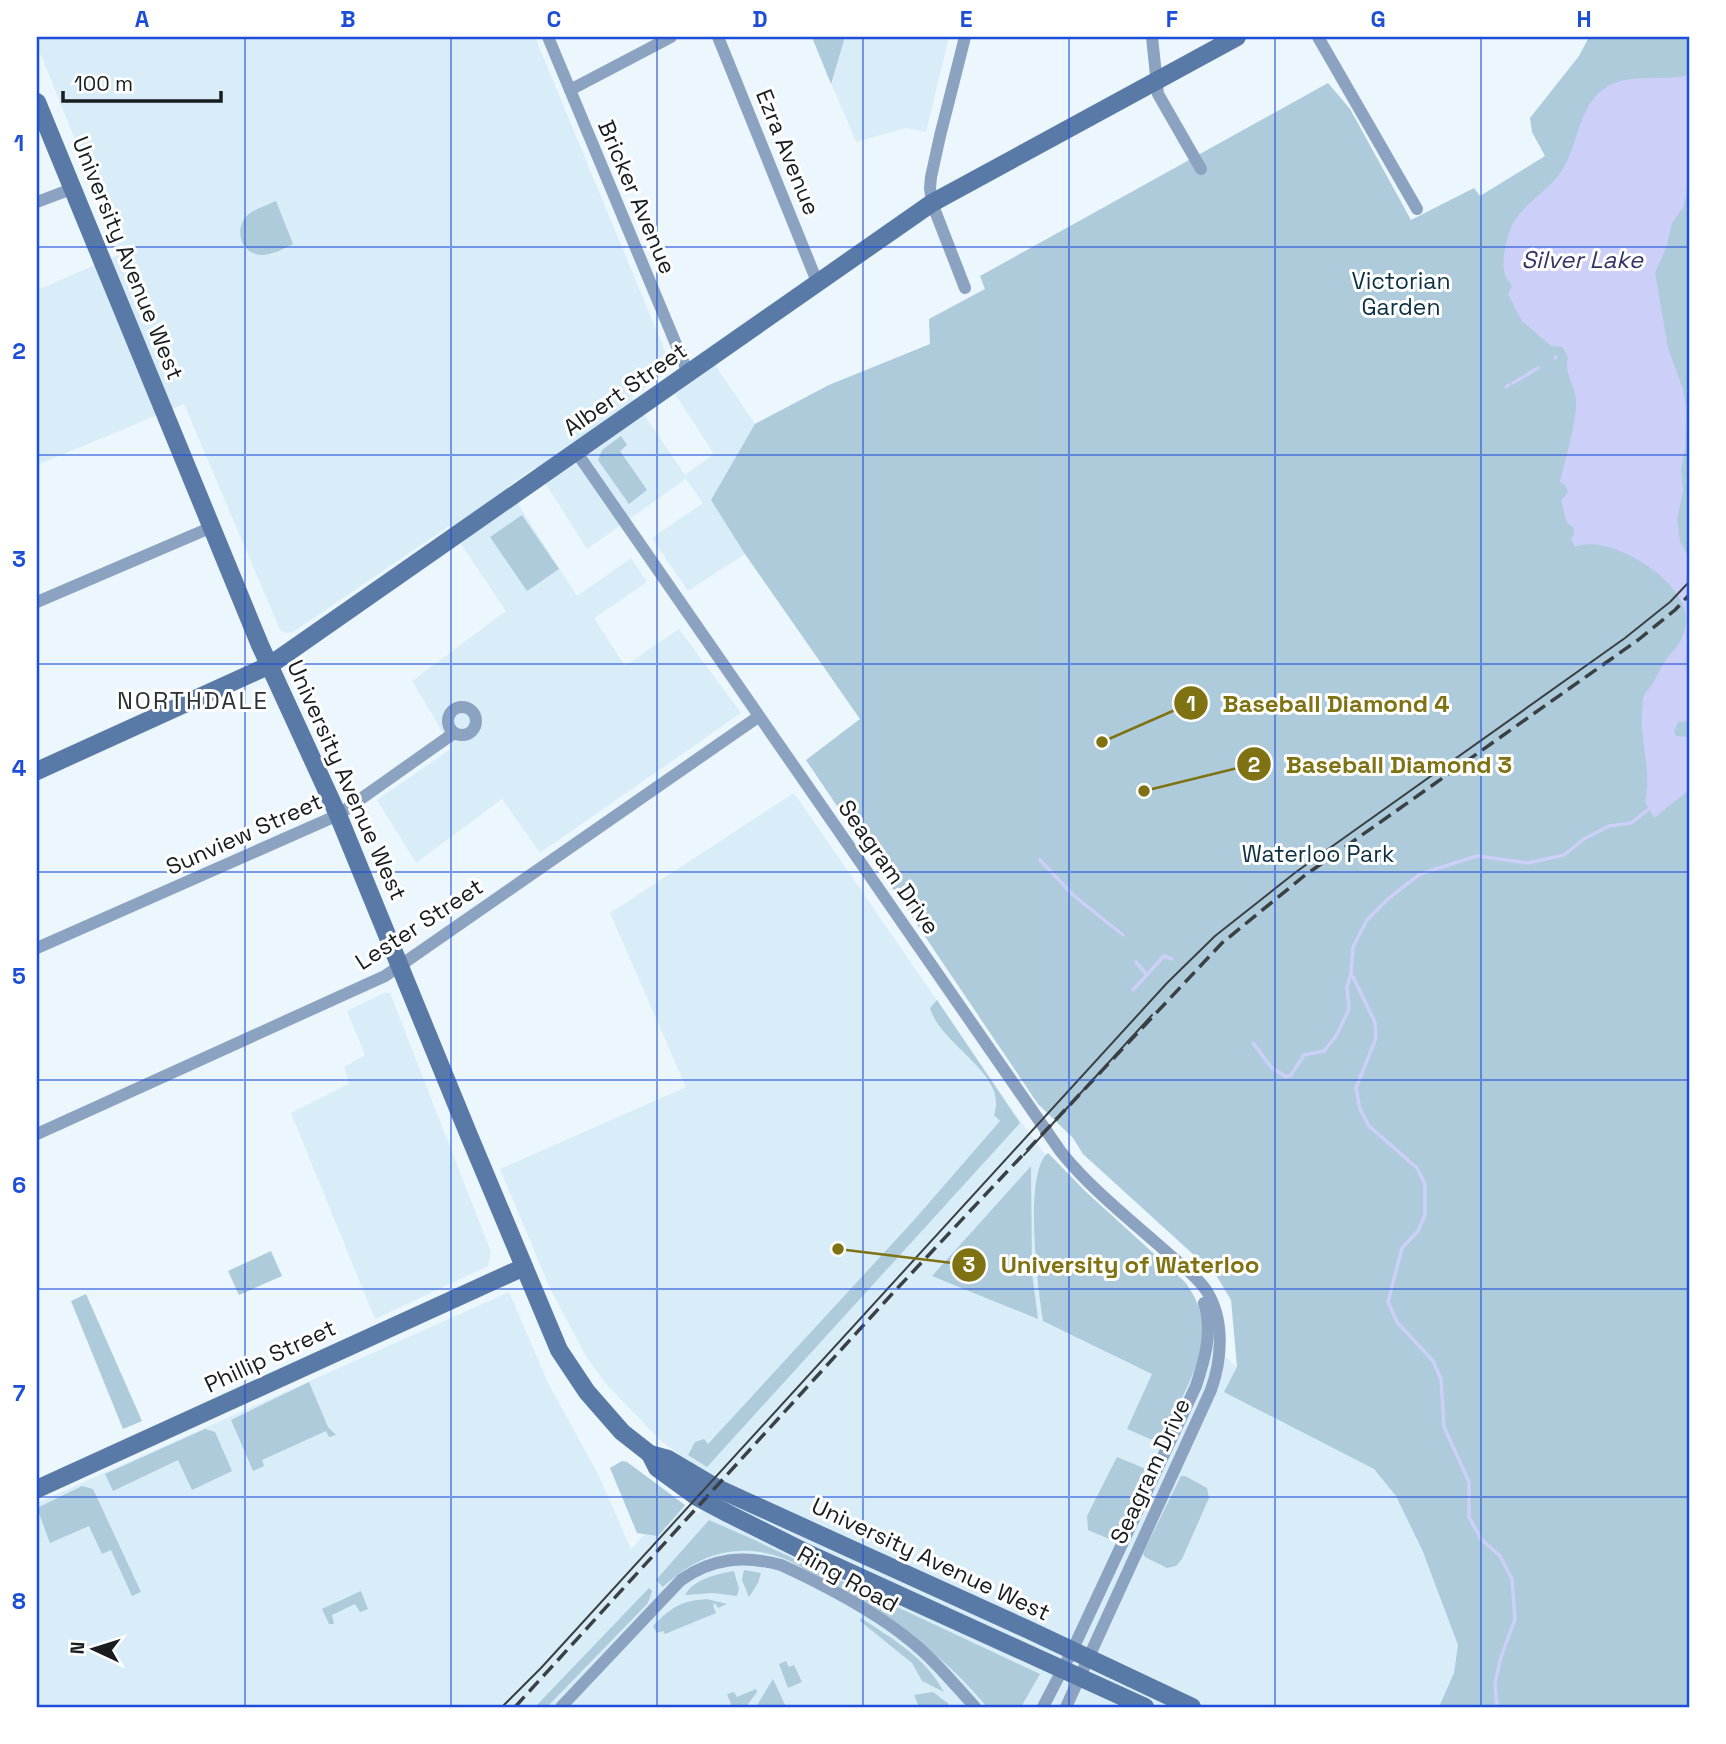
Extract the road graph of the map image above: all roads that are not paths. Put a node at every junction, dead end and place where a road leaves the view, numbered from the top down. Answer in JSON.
{"nodes":[{"id":1,"x":548,"y":37,"type":"edge"},
{"id":2,"x":671,"y":37,"type":"edge"},
{"id":3,"x":718,"y":37,"type":"edge"},
{"id":4,"x":965,"y":37,"type":"edge"},
{"id":5,"x":1152,"y":37,"type":"edge"},
{"id":6,"x":1237,"y":37,"type":"edge"},
{"id":7,"x":1318,"y":37,"type":"edge"},
{"id":8,"x":1156,"y":83,"type":"junction"},
{"id":9,"x":569,"y":90,"type":"junction"},
{"id":10,"x":37,"y":102,"type":"edge"},
{"id":11,"x":1201,"y":169,"type":"dead end"},
{"id":12,"x":74,"y":188,"type":"junction"},
{"id":13,"x":37,"y":202,"type":"edge"},
{"id":14,"x":932,"y":203,"type":"junction"},
{"id":15,"x":1417,"y":209,"type":"dead end"},
{"id":16,"x":818,"y":284,"type":"junction"},
{"id":17,"x":965,"y":288,"type":"dead end"},
{"id":18,"x":688,"y":373,"type":"junction"},
{"id":19,"x":577,"y":453,"type":"junction"},
{"id":20,"x":212,"y":527,"type":"junction"},
{"id":21,"x":37,"y":602,"type":"edge"},
{"id":22,"x":270,"y":665,"type":"junction"},
{"id":23,"x":758,"y":717,"type":"junction"},
{"id":24,"x":454,"y":733,"type":"dead end"},
{"id":25,"x":37,"y":771,"type":"edge"},
{"id":26,"x":338,"y":815,"type":"junction"},
{"id":27,"x":37,"y":948,"type":"edge"},
{"id":28,"x":401,"y":965,"type":"junction"},
{"id":29,"x":37,"y":1134,"type":"edge"},
{"id":30,"x":524,"y":1267,"type":"junction"},
{"id":31,"x":1196,"y":1279,"type":"junction"},
{"id":32,"x":650,"y":1454,"type":"junction"},
{"id":33,"x":37,"y":1489,"type":"edge"},
{"id":34,"x":1072,"y":1651,"type":"junction"},
{"id":35,"x":1089,"y":1659,"type":"junction"},
{"id":36,"x":1063,"y":1669,"type":"junction"},
{"id":37,"x":1080,"y":1677,"type":"junction"},
{"id":38,"x":561,"y":1707,"type":"edge"},
{"id":39,"x":975,"y":1707,"type":"edge"},
{"id":40,"x":1043,"y":1707,"type":"edge"},
{"id":41,"x":1066,"y":1707,"type":"edge"},
{"id":42,"x":1145,"y":1707,"type":"edge"},
{"id":43,"x":1192,"y":1707,"type":"edge"}],
"edges":[{"from":1,"to":9,"type":"street","name":"Bricker Avenue"},
{"from":2,"to":9,"type":"street"},
{"from":3,"to":16,"type":"street","name":"Ezra Avenue"},
{"from":4,"to":14,"type":"street"},
{"from":5,"to":8,"type":"street"},
{"from":6,"to":8,"type":"main road","name":"Albert Street"},
{"from":7,"to":15,"type":"street"},
{"from":8,"to":11,"type":"street"},
{"from":8,"to":14,"type":"main road","name":"Albert Street"},
{"from":9,"to":18,"type":"street","name":"Bricker Avenue"},
{"from":10,"to":12,"type":"main road","name":"University Avenue West"},
{"from":12,"to":13,"type":"street"},
{"from":12,"to":20,"type":"main road","name":"University Avenue West"},
{"from":14,"to":16,"type":"main road","name":"Albert Street"},
{"from":14,"to":17,"type":"street"},
{"from":16,"to":18,"type":"main road","name":"Albert Street"},
{"from":18,"to":19,"type":"main road","name":"Albert Street"},
{"from":19,"to":22,"type":"main road","name":"Albert Street"},
{"from":19,"to":23,"type":"street","name":"Seagram Drive"},
{"from":20,"to":21,"type":"street"},
{"from":20,"to":22,"type":"main road","name":"University Avenue West"},
{"from":22,"to":25,"type":"main road","name":"Albert Street"},
{"from":22,"to":26,"type":"main road","name":"University Avenue West"},
{"from":23,"to":28,"type":"street","name":"Lester Street"},
{"from":23,"to":31,"type":"street","name":"Seagram Drive"},
{"from":24,"to":26,"type":"street","name":"Sunview Street"},
{"from":26,"to":27,"type":"street","name":"Sunview Street"},
{"from":26,"to":28,"type":"main road","name":"University Avenue West"},
{"from":28,"to":29,"type":"street","name":"Lester Street"},
{"from":28,"to":30,"type":"main road","name":"University Avenue West"},
{"from":30,"to":32,"type":"main road","name":"University Avenue West"},
{"from":30,"to":33,"type":"main road","name":"Phillip Street"},
{"from":31,"to":34,"type":"street","name":"Seagram Drive"},
{"from":31,"to":35,"type":"street","name":"Seagram Drive"},
{"from":32,"to":34,"type":"main road","name":"University Avenue West"},
{"from":32,"to":36,"type":"main road","name":"University Avenue West"},
{"from":34,"to":35,"type":"main road","name":"University Avenue West"},
{"from":34,"to":36,"type":"street","name":"Seagram Drive"},
{"from":35,"to":37,"type":"street","name":"Seagram Drive"},
{"from":35,"to":43,"type":"main road","name":"University Avenue West"},
{"from":36,"to":37,"type":"main road","name":"University Avenue West"},
{"from":36,"to":40,"type":"street"},
{"from":37,"to":41,"type":"street"},
{"from":37,"to":42,"type":"main road","name":"University Avenue West"},
{"from":38,"to":39,"type":"street","name":"Ring Road"}]}
